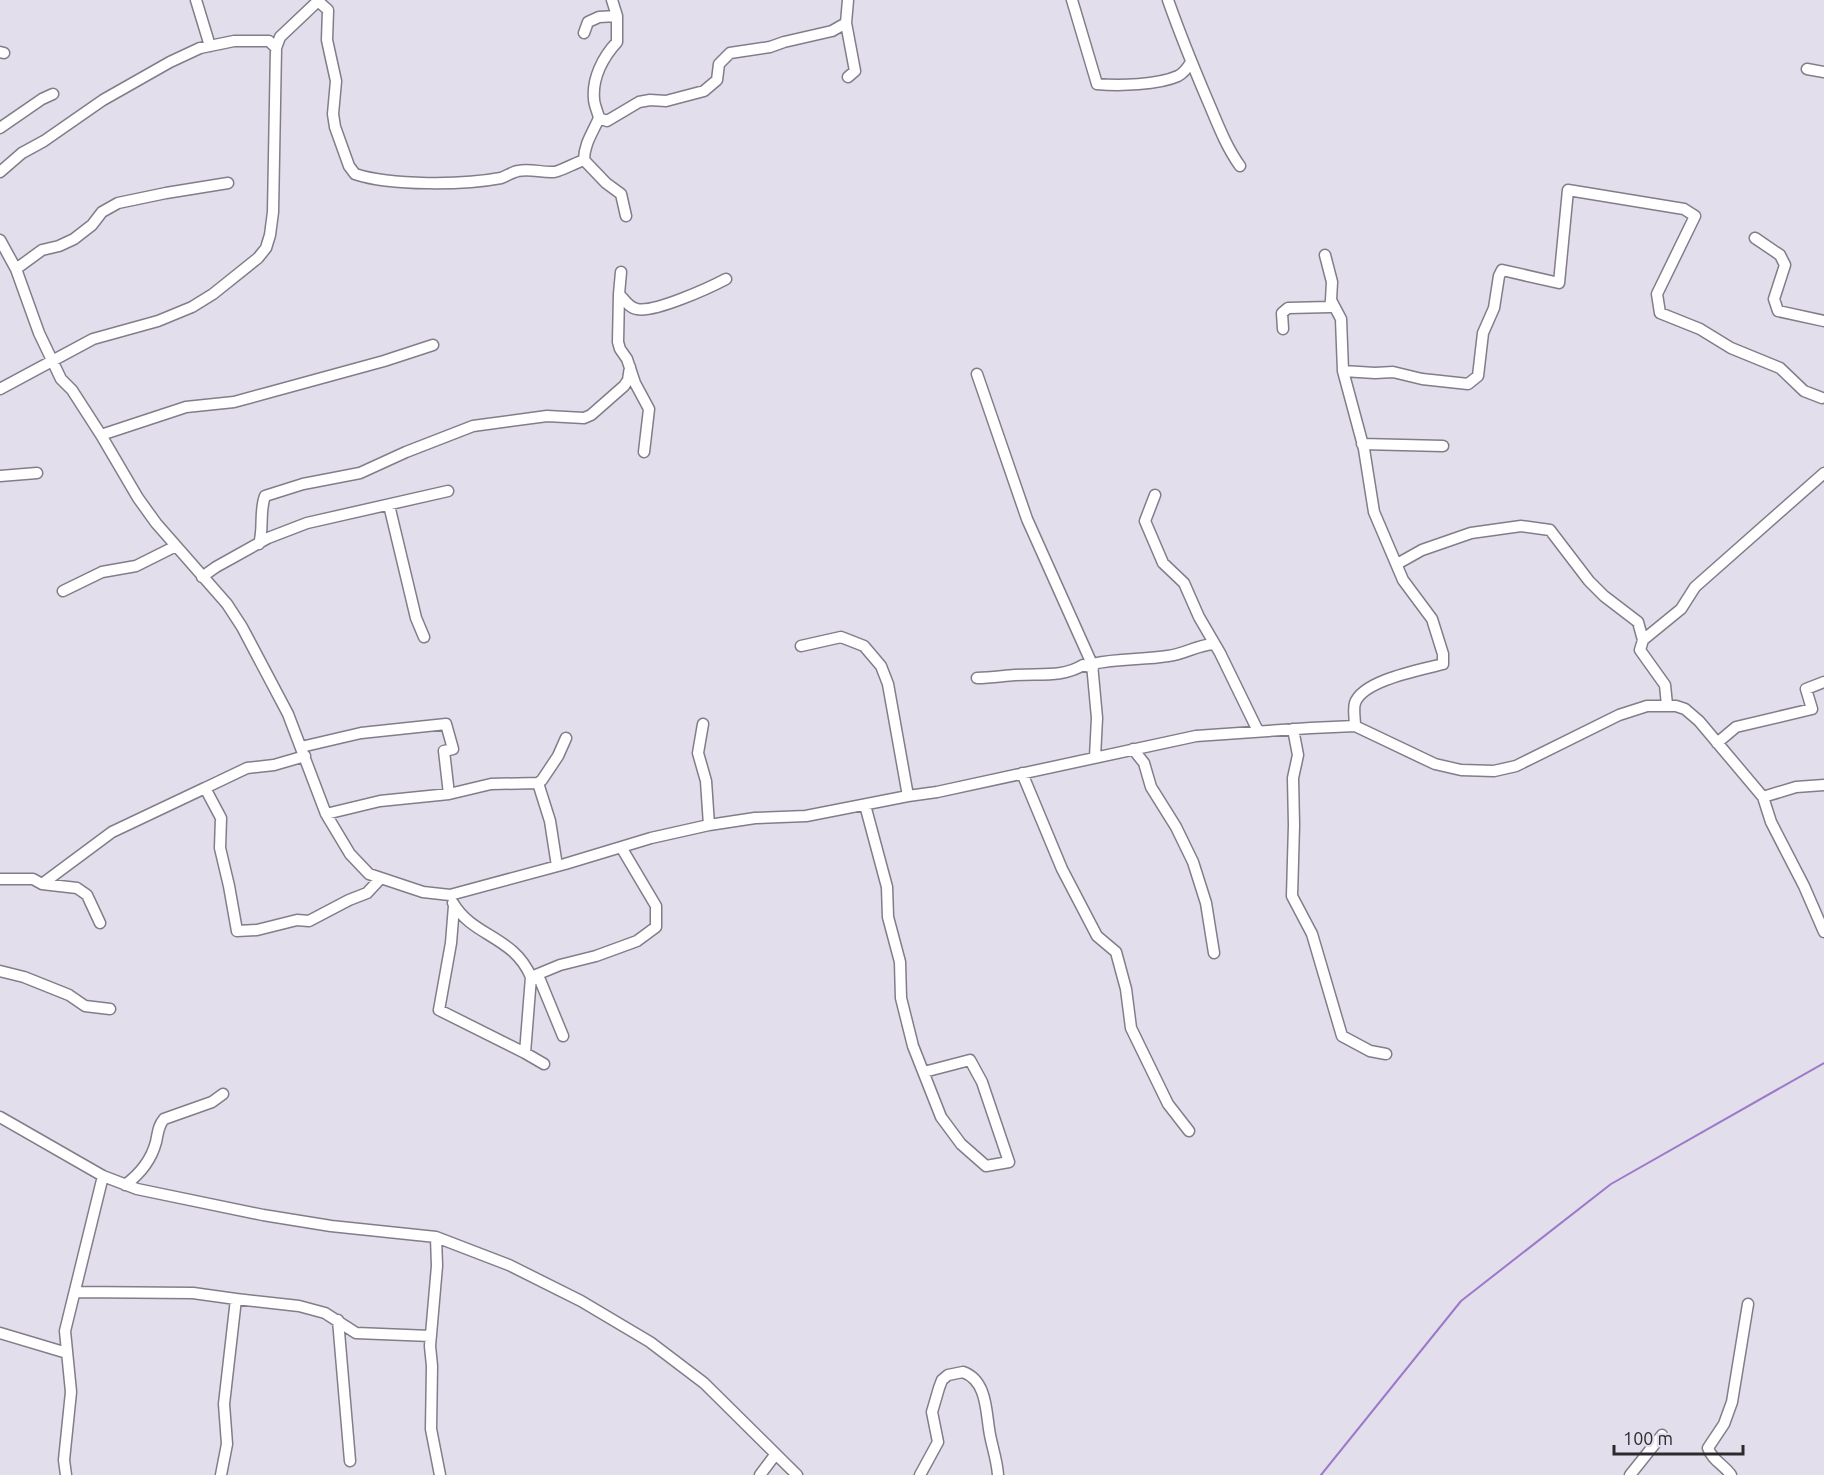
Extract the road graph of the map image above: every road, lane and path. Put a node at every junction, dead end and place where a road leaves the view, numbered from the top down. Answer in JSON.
{"nodes":[{"id":1,"x":196,"y":0,"type":"edge"},
{"id":2,"x":612,"y":0,"type":"edge"},
{"id":3,"x":848,"y":0,"type":"edge"},
{"id":4,"x":1072,"y":0,"type":"edge"},
{"id":5,"x":1168,"y":0,"type":"edge"},
{"id":6,"x":319,"y":1,"type":"edge"},
{"id":7,"x":617,"y":16,"type":"junction"},
{"id":8,"x":846,"y":23,"type":"junction"},
{"id":9,"x":584,"y":33,"type":"dead end"},
{"id":10,"x":210,"y":46,"type":"junction"},
{"id":11,"x":276,"y":48,"type":"junction"},
{"id":12,"x":1191,"y":62,"type":"junction"},
{"id":13,"x":1807,"y":69,"type":"dead end"},
{"id":14,"x":1824,"y":72,"type":"edge"},
{"id":15,"x":848,"y":76,"type":"dead end"},
{"id":16,"x":53,"y":94,"type":"dead end"},
{"id":17,"x":599,"y":118,"type":"junction"},
{"id":18,"x":0,"y":128,"type":"edge"},
{"id":19,"x":584,"y":160,"type":"junction"},
{"id":20,"x":1240,"y":166,"type":"dead end"},
{"id":21,"x":0,"y":172,"type":"edge"},
{"id":22,"x":228,"y":183,"type":"dead end"},
{"id":23,"x":626,"y":216,"type":"dead end"},
{"id":24,"x":1755,"y":238,"type":"dead end"},
{"id":25,"x":0,"y":240,"type":"edge"},
{"id":26,"x":1325,"y":255,"type":"dead end"},
{"id":27,"x":16,"y":269,"type":"junction"},
{"id":28,"x":621,"y":272,"type":"dead end"},
{"id":29,"x":726,"y":279,"type":"dead end"},
{"id":30,"x":619,"y":294,"type":"junction"},
{"id":31,"x":1331,"y":300,"type":"junction"},
{"id":32,"x":1824,"y":321,"type":"edge"},
{"id":33,"x":1283,"y":329,"type":"dead end"},
{"id":34,"x":433,"y":345,"type":"dead end"},
{"id":35,"x":53,"y":361,"type":"junction"},
{"id":36,"x":630,"y":367,"type":"junction"},
{"id":37,"x":1343,"y":371,"type":"junction"},
{"id":38,"x":977,"y":374,"type":"dead end"},
{"id":39,"x":0,"y":389,"type":"edge"},
{"id":40,"x":1824,"y":396,"type":"edge"},
{"id":41,"x":101,"y":435,"type":"junction"},
{"id":42,"x":1362,"y":444,"type":"junction"},
{"id":43,"x":1443,"y":446,"type":"dead end"},
{"id":44,"x":644,"y":453,"type":"dead end"},
{"id":45,"x":1824,"y":472,"type":"edge"},
{"id":46,"x":38,"y":473,"type":"dead end"},
{"id":47,"x":0,"y":476,"type":"edge"},
{"id":48,"x":448,"y":491,"type":"dead end"},
{"id":49,"x":1155,"y":495,"type":"dead end"},
{"id":50,"x":390,"y":505,"type":"junction"},
{"id":51,"x":259,"y":544,"type":"junction"},
{"id":52,"x":176,"y":546,"type":"junction"},
{"id":53,"x":1397,"y":564,"type":"junction"},
{"id":54,"x":202,"y":577,"type":"junction"},
{"id":55,"x":63,"y":591,"type":"dead end"},
{"id":56,"x":424,"y":637,"type":"dead end"},
{"id":57,"x":1643,"y":640,"type":"junction"},
{"id":58,"x":1214,"y":644,"type":"junction"},
{"id":59,"x":801,"y":646,"type":"dead end"},
{"id":60,"x":1093,"y":666,"type":"junction"},
{"id":61,"x":977,"y":678,"type":"dead end"},
{"id":62,"x":1824,"y":682,"type":"edge"},
{"id":63,"x":1667,"y":705,"type":"junction"},
{"id":64,"x":703,"y":724,"type":"dead end"},
{"id":65,"x":1355,"y":726,"type":"junction"},
{"id":66,"x":1293,"y":729,"type":"junction"},
{"id":67,"x":1258,"y":731,"type":"junction"},
{"id":68,"x":566,"y":738,"type":"dead end"},
{"id":69,"x":1717,"y":742,"type":"junction"},
{"id":70,"x":1133,"y":749,"type":"junction"},
{"id":71,"x":303,"y":752,"type":"junction"},
{"id":72,"x":1095,"y":757,"type":"junction"},
{"id":73,"x":1022,"y":773,"type":"junction"},
{"id":74,"x":538,"y":783,"type":"junction"},
{"id":75,"x":1824,"y":785,"type":"edge"},
{"id":76,"x":205,"y":788,"type":"junction"},
{"id":77,"x":450,"y":794,"type":"junction"},
{"id":78,"x":908,"y":795,"type":"junction"},
{"id":79,"x":1763,"y":797,"type":"junction"},
{"id":80,"x":865,"y":805,"type":"junction"},
{"id":81,"x":326,"y":814,"type":"junction"},
{"id":82,"x":709,"y":825,"type":"junction"},
{"id":83,"x":621,"y":847,"type":"junction"},
{"id":84,"x":557,"y":866,"type":"junction"},
{"id":85,"x":0,"y":879,"type":"edge"},
{"id":86,"x":380,"y":879,"type":"junction"},
{"id":87,"x":42,"y":884,"type":"junction"},
{"id":88,"x":450,"y":895,"type":"junction"},
{"id":89,"x":454,"y":906,"type":"junction"},
{"id":90,"x":100,"y":923,"type":"dead end"},
{"id":91,"x":1824,"y":932,"type":"edge"},
{"id":92,"x":1214,"y":952,"type":"dead end"},
{"id":93,"x":0,"y":971,"type":"edge"},
{"id":94,"x":531,"y":977,"type":"junction"},
{"id":95,"x":110,"y":1009,"type":"dead end"},
{"id":96,"x":563,"y":1036,"type":"dead end"},
{"id":97,"x":525,"y":1053,"type":"junction"},
{"id":98,"x":1386,"y":1054,"type":"dead end"},
{"id":99,"x":544,"y":1064,"type":"dead end"},
{"id":100,"x":924,"y":1072,"type":"junction"},
{"id":101,"x":224,"y":1094,"type":"dead end"},
{"id":102,"x":0,"y":1117,"type":"edge"},
{"id":103,"x":1189,"y":1131,"type":"dead end"},
{"id":104,"x":103,"y":1176,"type":"junction"},
{"id":105,"x":125,"y":1185,"type":"junction"},
{"id":106,"x":436,"y":1237,"type":"junction"},
{"id":107,"x":75,"y":1292,"type":"junction"},
{"id":108,"x":236,"y":1299,"type":"junction"},
{"id":109,"x":1748,"y":1304,"type":"dead end"},
{"id":110,"x":338,"y":1320,"type":"junction"},
{"id":111,"x":0,"y":1333,"type":"edge"},
{"id":112,"x":431,"y":1336,"type":"junction"},
{"id":113,"x":68,"y":1353,"type":"junction"},
{"id":114,"x":1662,"y":1436,"type":"dead end"},
{"id":115,"x":775,"y":1455,"type":"junction"},
{"id":116,"x":350,"y":1461,"type":"dead end"},
{"id":117,"x":66,"y":1475,"type":"edge"},
{"id":118,"x":221,"y":1475,"type":"edge"},
{"id":119,"x":440,"y":1475,"type":"edge"},
{"id":120,"x":760,"y":1475,"type":"edge"},
{"id":121,"x":796,"y":1475,"type":"edge"},
{"id":122,"x":920,"y":1475,"type":"edge"},
{"id":123,"x":998,"y":1475,"type":"edge"},
{"id":124,"x":1630,"y":1475,"type":"edge"},
{"id":125,"x":1731,"y":1475,"type":"edge"}],
"edges":[{"from":1,"to":10,"type":"street"},
{"from":2,"to":7,"type":"street"},
{"from":3,"to":8,"type":"street"},
{"from":4,"to":12,"type":"street"},
{"from":5,"to":12,"type":"street"},
{"from":6,"to":11,"type":"street"},
{"from":6,"to":19,"type":"street"},
{"from":7,"to":9,"type":"street"},
{"from":7,"to":17,"type":"street"},
{"from":8,"to":15,"type":"street"},
{"from":8,"to":17,"type":"street"},
{"from":10,"to":11,"type":"street"},
{"from":10,"to":21,"type":"street"},
{"from":11,"to":35,"type":"street"},
{"from":12,"to":20,"type":"street"},
{"from":13,"to":14,"type":"street"},
{"from":16,"to":18,"type":"street"},
{"from":17,"to":19,"type":"street"},
{"from":19,"to":23,"type":"street"},
{"from":22,"to":27,"type":"street"},
{"from":24,"to":32,"type":"street"},
{"from":25,"to":27,"type":"street"},
{"from":26,"to":31,"type":"street"},
{"from":27,"to":35,"type":"street"},
{"from":28,"to":30,"type":"street"},
{"from":29,"to":30,"type":"street"},
{"from":30,"to":36,"type":"street"},
{"from":31,"to":33,"type":"street"},
{"from":31,"to":37,"type":"street"},
{"from":34,"to":41,"type":"street"},
{"from":35,"to":39,"type":"street"},
{"from":35,"to":41,"type":"street"},
{"from":36,"to":44,"type":"street"},
{"from":36,"to":51,"type":"street"},
{"from":37,"to":40,"type":"street"},
{"from":37,"to":42,"type":"street"},
{"from":38,"to":60,"type":"street"},
{"from":41,"to":52,"type":"street"},
{"from":42,"to":43,"type":"street"},
{"from":42,"to":53,"type":"street"},
{"from":45,"to":57,"type":"street"},
{"from":46,"to":47,"type":"street"},
{"from":48,"to":50,"type":"street"},
{"from":49,"to":58,"type":"street"},
{"from":50,"to":51,"type":"street"},
{"from":50,"to":56,"type":"street"},
{"from":51,"to":54,"type":"street"},
{"from":52,"to":54,"type":"street"},
{"from":52,"to":55,"type":"street"},
{"from":53,"to":57,"type":"street"},
{"from":53,"to":65,"type":"street"},
{"from":54,"to":71,"type":"street"},
{"from":57,"to":63,"type":"street"},
{"from":58,"to":60,"type":"street"},
{"from":58,"to":67,"type":"street"},
{"from":59,"to":78,"type":"street"},
{"from":60,"to":61,"type":"street"},
{"from":60,"to":72,"type":"street"},
{"from":62,"to":69,"type":"street"},
{"from":63,"to":65,"type":"street"},
{"from":63,"to":69,"type":"street"},
{"from":64,"to":82,"type":"street"},
{"from":65,"to":66,"type":"street"},
{"from":66,"to":67,"type":"street"},
{"from":66,"to":98,"type":"street"},
{"from":67,"to":70,"type":"street"},
{"from":68,"to":74,"type":"street"},
{"from":69,"to":79,"type":"street"},
{"from":70,"to":72,"type":"street"},
{"from":70,"to":92,"type":"street"},
{"from":71,"to":76,"type":"street"},
{"from":71,"to":77,"type":"street"},
{"from":71,"to":81,"type":"street"},
{"from":72,"to":73,"type":"street"},
{"from":73,"to":78,"type":"street"},
{"from":73,"to":103,"type":"street"},
{"from":74,"to":77,"type":"street"},
{"from":74,"to":84,"type":"street"},
{"from":75,"to":79,"type":"street"},
{"from":76,"to":86,"type":"street"},
{"from":76,"to":87,"type":"street"},
{"from":77,"to":81,"type":"street"},
{"from":78,"to":80,"type":"street"},
{"from":79,"to":91,"type":"street"},
{"from":80,"to":82,"type":"street"},
{"from":80,"to":100,"type":"street"},
{"from":81,"to":86,"type":"street"},
{"from":82,"to":83,"type":"street"},
{"from":83,"to":84,"type":"street"},
{"from":83,"to":94,"type":"street"},
{"from":84,"to":88,"type":"street"},
{"from":85,"to":87,"type":"street"},
{"from":86,"to":88,"type":"street"},
{"from":87,"to":90,"type":"street"},
{"from":88,"to":89,"type":"street"},
{"from":89,"to":94,"type":"street"},
{"from":89,"to":97,"type":"street"},
{"from":93,"to":95,"type":"street"},
{"from":94,"to":96,"type":"street"},
{"from":94,"to":97,"type":"street"},
{"from":97,"to":99,"type":"street"},
{"from":100,"to":100,"type":"street"},
{"from":101,"to":105,"type":"street"},
{"from":102,"to":104,"type":"street"},
{"from":104,"to":105,"type":"street"},
{"from":104,"to":107,"type":"street"},
{"from":105,"to":106,"type":"street"},
{"from":106,"to":112,"type":"street"},
{"from":106,"to":115,"type":"street"},
{"from":107,"to":108,"type":"street"},
{"from":107,"to":113,"type":"street"},
{"from":108,"to":110,"type":"street"},
{"from":108,"to":118,"type":"street"},
{"from":109,"to":125,"type":"street"},
{"from":110,"to":112,"type":"street"},
{"from":110,"to":116,"type":"street"},
{"from":111,"to":113,"type":"street"},
{"from":112,"to":119,"type":"street"},
{"from":113,"to":117,"type":"street"},
{"from":114,"to":124,"type":"street"},
{"from":115,"to":120,"type":"street"},
{"from":115,"to":121,"type":"street"},
{"from":122,"to":123,"type":"street"}]}
